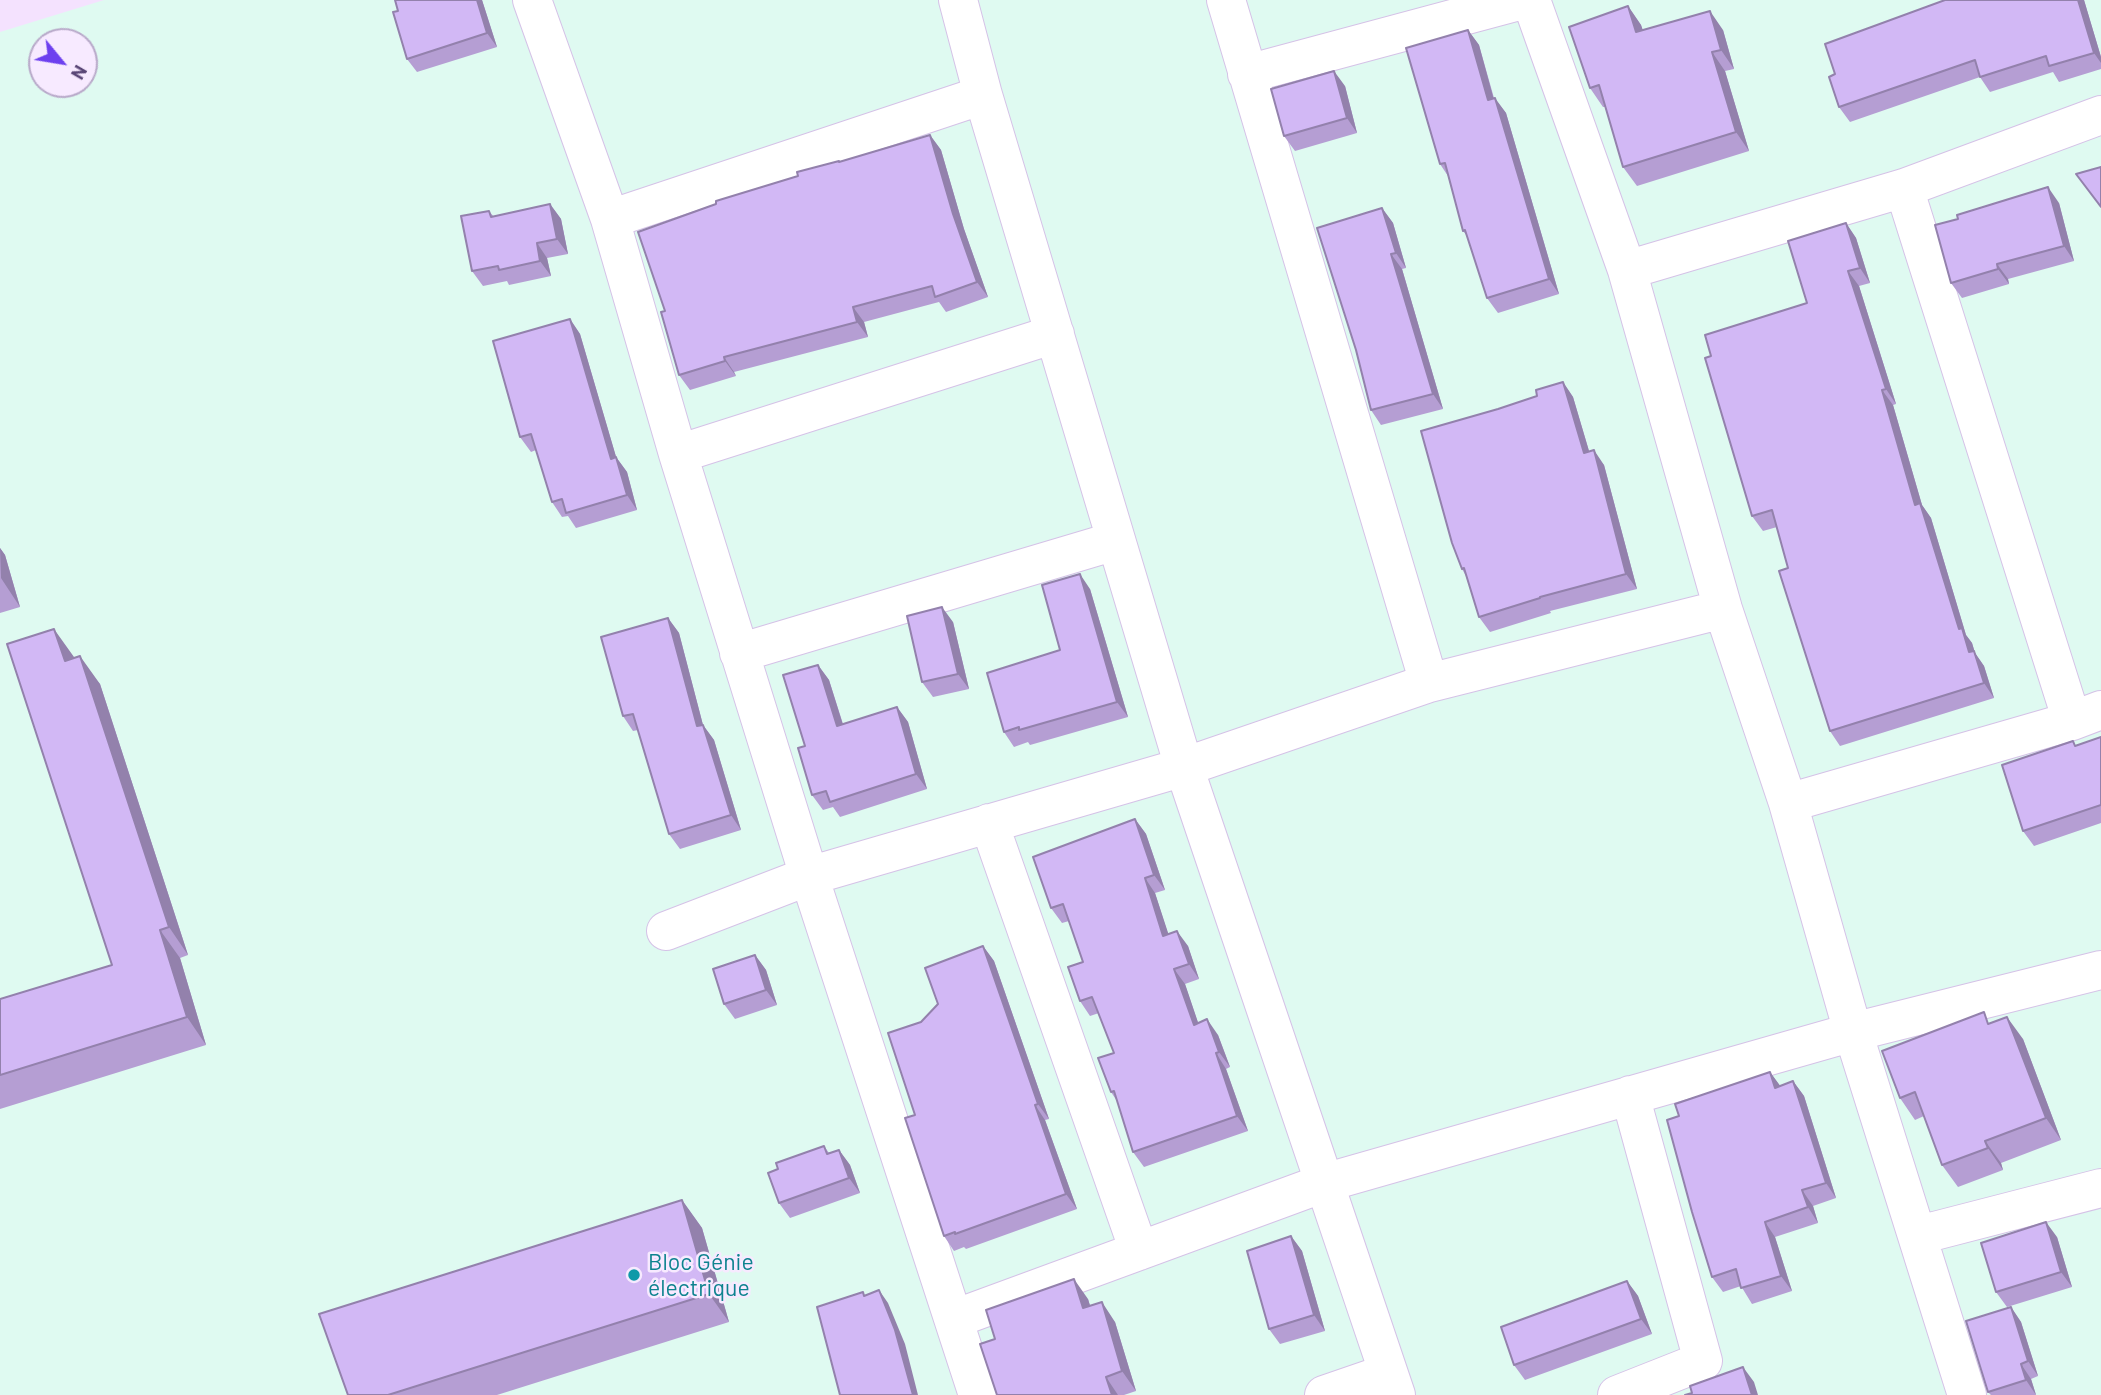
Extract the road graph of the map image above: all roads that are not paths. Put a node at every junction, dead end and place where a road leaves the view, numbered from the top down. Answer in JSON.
{"nodes":[{"id":1,"x":532,"y":0,"type":"edge"},
{"id":2,"x":958,"y":0,"type":"edge"},
{"id":3,"x":1226,"y":0,"type":"edge"},
{"id":4,"x":1523,"y":0,"type":"edge"},
{"id":5,"x":1531,"y":0,"type":"edge"},
{"id":6,"x":1247,"y":74,"type":"junction"},
{"id":7,"x":983,"y":95,"type":"junction"},
{"id":8,"x":2101,"y":115,"type":"edge"},
{"id":9,"x":1903,"y":188,"type":"junction"},
{"id":10,"x":610,"y":219,"type":"junction"},
{"id":11,"x":1627,"y":270,"type":"junction"},
{"id":12,"x":1055,"y":334,"type":"junction"},
{"id":13,"x":678,"y":454,"type":"junction"},
{"id":14,"x":1115,"y":541,"type":"junction"},
{"id":15,"x":1723,"y":608,"type":"junction"},
{"id":16,"x":739,"y":653,"type":"junction"},
{"id":17,"x":1429,"y":683,"type":"junction"},
{"id":18,"x":2087,"y":715,"type":"edge"},
{"id":19,"x":1184,"y":767,"type":"junction"},
{"id":20,"x":1788,"y":803,"type":"junction"},
{"id":21,"x":989,"y":823,"type":"junction"},
{"id":22,"x":808,"y":876,"type":"junction"},
{"id":23,"x":666,"y":931,"type":"dead end"},
{"id":24,"x":2101,"y":970,"type":"edge"},
{"id":25,"x":1853,"y":1032,"type":"junction"},
{"id":26,"x":1630,"y":1095,"type":"junction"},
{"id":27,"x":1324,"y":1183,"type":"junction"},
{"id":28,"x":2101,"y":1188,"type":"edge"},
{"id":29,"x":1919,"y":1235,"type":"junction"},
{"id":30,"x":1139,"y":1251,"type":"junction"},
{"id":31,"x":954,"y":1319,"type":"junction"},
{"id":32,"x":1392,"y":1384,"type":"edge"},
{"id":33,"x":978,"y":1395,"type":"edge"},
{"id":34,"x":1324,"y":1395,"type":"edge"},
{"id":35,"x":1617,"y":1395,"type":"edge"},
{"id":36,"x":1967,"y":1395,"type":"edge"}],
"edges":[{"from":1,"to":10,"type":"lane"},
{"from":2,"to":7,"type":"lane"},
{"from":3,"to":6,"type":"lane"},
{"from":4,"to":6,"type":"lane"},
{"from":5,"to":11,"type":"lane"},
{"from":6,"to":17,"type":"lane"},
{"from":7,"to":10,"type":"lane"},
{"from":7,"to":12,"type":"lane"},
{"from":8,"to":9,"type":"lane"},
{"from":9,"to":11,"type":"lane"},
{"from":9,"to":18,"type":"lane"},
{"from":10,"to":13,"type":"lane"},
{"from":11,"to":15,"type":"lane"},
{"from":12,"to":13,"type":"lane"},
{"from":12,"to":14,"type":"lane"},
{"from":13,"to":16,"type":"lane"},
{"from":14,"to":16,"type":"lane"},
{"from":14,"to":19,"type":"lane"},
{"from":15,"to":17,"type":"lane"},
{"from":15,"to":20,"type":"lane"},
{"from":16,"to":22,"type":"lane"},
{"from":17,"to":19,"type":"lane"},
{"from":18,"to":20,"type":"lane"},
{"from":19,"to":21,"type":"lane"},
{"from":19,"to":27,"type":"lane"},
{"from":20,"to":25,"type":"lane"},
{"from":21,"to":22,"type":"lane"},
{"from":21,"to":30,"type":"lane"},
{"from":22,"to":23,"type":"lane"},
{"from":22,"to":31,"type":"lane"},
{"from":24,"to":25,"type":"lane"},
{"from":25,"to":26,"type":"lane"},
{"from":25,"to":29,"type":"lane"},
{"from":26,"to":27,"type":"lane"},
{"from":26,"to":35,"type":"lane"},
{"from":27,"to":30,"type":"lane"},
{"from":27,"to":32,"type":"lane"},
{"from":28,"to":29,"type":"lane"},
{"from":29,"to":36,"type":"lane"},
{"from":30,"to":31,"type":"lane"},
{"from":31,"to":33,"type":"lane"},
{"from":32,"to":34,"type":"lane"}]}
